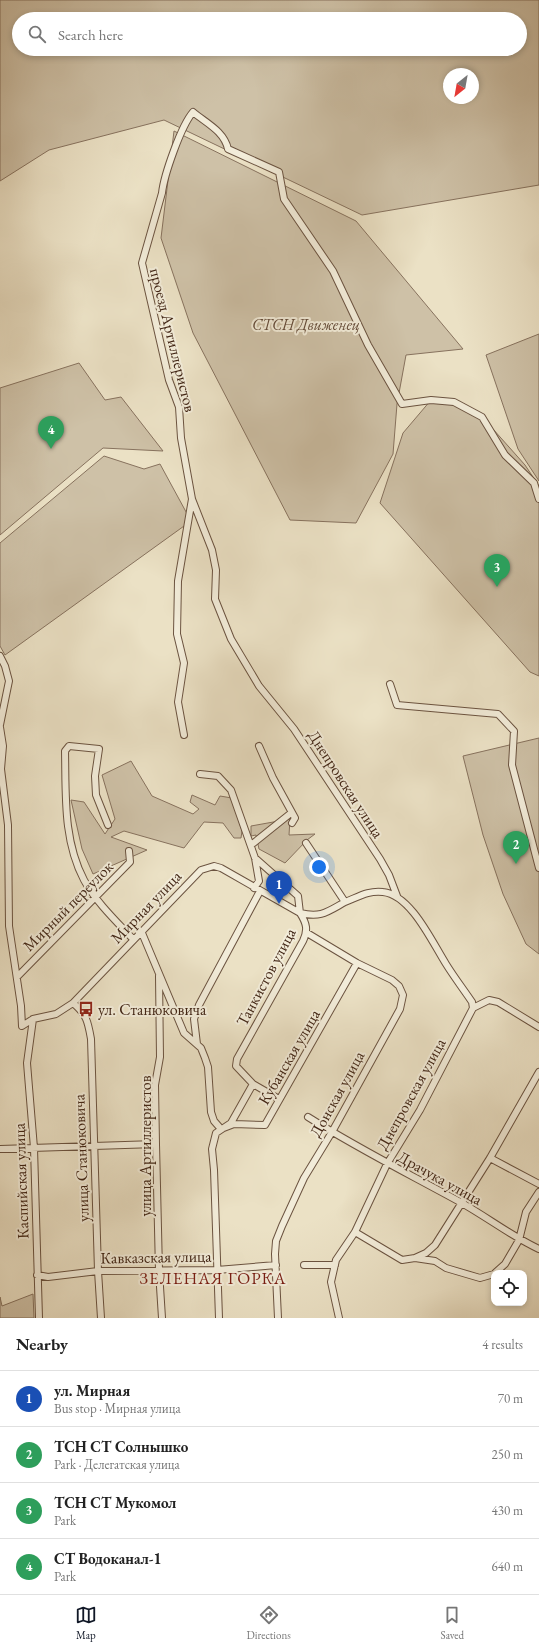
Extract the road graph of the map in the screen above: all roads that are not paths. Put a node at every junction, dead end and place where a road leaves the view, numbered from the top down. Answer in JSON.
{"nodes":[{"id":1,"x":192,"y":499,"type":"junction"},
{"id":2,"x":539,"y":499,"type":"edge"},
{"id":3,"x":0,"y":656,"type":"edge"},
{"id":4,"x":390,"y":684,"type":"dead end"},
{"id":5,"x":0,"y":726,"type":"edge"},
{"id":6,"x":294,"y":729,"type":"joint"},
{"id":7,"x":184,"y":735,"type":"dead end"},
{"id":8,"x":259,"y":746,"type":"dead end"},
{"id":9,"x":200,"y":774,"type":"dead end"},
{"id":10,"x":291,"y":813,"type":"junction"},
{"id":11,"x":292,"y":823,"type":"dead end"},
{"id":12,"x":108,"y":825,"type":"dead end"},
{"id":13,"x":306,"y":843,"type":"dead end"},
{"id":14,"x":251,"y":844,"type":"junction"},
{"id":15,"x":129,"y":851,"type":"dead end"},
{"id":16,"x":255,"y":858,"type":"junction"},
{"id":17,"x":539,"y":868,"type":"edge"},
{"id":18,"x":257,"y":890,"type":"junction"},
{"id":19,"x":397,"y":896,"type":"junction"},
{"id":20,"x":96,"y":897,"type":"junction"},
{"id":21,"x":345,"y":902,"type":"junction"},
{"id":22,"x":300,"y":913,"type":"junction"},
{"id":23,"x":142,"y":933,"type":"junction"},
{"id":24,"x":307,"y":933,"type":"junction"},
{"id":25,"x":133,"y":939,"type":"junction"},
{"id":26,"x":358,"y":963,"type":"junction"},
{"id":27,"x":159,"y":973,"type":"junction"},
{"id":28,"x":17,"y":977,"type":"junction"},
{"id":29,"x":73,"y":1004,"type":"junction"},
{"id":30,"x":473,"y":1008,"type":"junction"},
{"id":31,"x":33,"y":1019,"type":"junction"},
{"id":32,"x":539,"y":1027,"type":"edge"},
{"id":33,"x":197,"y":1044,"type":"junction"},
{"id":34,"x":539,"y":1072,"type":"edge"},
{"id":35,"x":253,"y":1084,"type":"junction"},
{"id":36,"x":279,"y":1099,"type":"junction"},
{"id":37,"x":308,"y":1117,"type":"dead end"},
{"id":38,"x":221,"y":1129,"type":"junction"},
{"id":39,"x":332,"y":1132,"type":"junction"},
{"id":40,"x":156,"y":1144,"type":"junction"},
{"id":41,"x":94,"y":1146,"type":"junction"},
{"id":42,"x":34,"y":1148,"type":"junction"},
{"id":43,"x":0,"y":1149,"type":"edge"},
{"id":44,"x":490,"y":1158,"type":"junction"},
{"id":45,"x":387,"y":1164,"type":"junction"},
{"id":46,"x":539,"y":1184,"type":"edge"},
{"id":47,"x":539,"y":1192,"type":"edge"},
{"id":48,"x":462,"y":1203,"type":"junction"},
{"id":49,"x":355,"y":1232,"type":"junction"},
{"id":50,"x":519,"y":1240,"type":"junction"},
{"id":51,"x":539,"y":1249,"type":"edge"},
{"id":52,"x":415,"y":1258,"type":"junction"},
{"id":53,"x":276,"y":1265,"type":"junction"},
{"id":54,"x":304,"y":1265,"type":"dead end"},
{"id":55,"x":335,"y":1265,"type":"junction"},
{"id":56,"x":218,"y":1270,"type":"junction"},
{"id":57,"x":499,"y":1270,"type":"edge"},
{"id":58,"x":98,"y":1271,"type":"junction"},
{"id":59,"x":159,"y":1271,"type":"junction"},
{"id":60,"x":37,"y":1275,"type":"junction"},
{"id":61,"x":491,"y":1275,"type":"edge"},
{"id":62,"x":39,"y":1318,"type":"edge"},
{"id":63,"x":101,"y":1318,"type":"edge"},
{"id":64,"x":162,"y":1318,"type":"edge"},
{"id":65,"x":219,"y":1318,"type":"edge"},
{"id":66,"x":278,"y":1318,"type":"edge"},
{"id":67,"x":339,"y":1318,"type":"edge"}],
"edges":[{"from":1,"to":2,"type":"street","name":"проезд Артиллеристов"},
{"from":1,"to":6,"type":"street","name":"проезд Артиллеристов"},
{"from":1,"to":7,"type":"street"},
{"from":3,"to":5,"type":"street"},
{"from":4,"to":17,"type":"street"},
{"from":5,"to":28,"type":"street"},
{"from":6,"to":19,"type":"street","name":"Днепровская улица"},
{"from":8,"to":10,"type":"street"},
{"from":9,"to":14,"type":"street"},
{"from":10,"to":11,"type":"street"},
{"from":10,"to":14,"type":"street"},
{"from":12,"to":20,"type":"street"},
{"from":13,"to":21,"type":"street"},
{"from":14,"to":16,"type":"street"},
{"from":15,"to":20,"type":"street","name":"Мирный переулок"},
{"from":16,"to":18,"type":"street"},
{"from":16,"to":22,"type":"street"},
{"from":18,"to":22,"type":"street","name":"Мирная улица"},
{"from":18,"to":23,"type":"street","name":"Мирная улица"},
{"from":18,"to":33,"type":"street"},
{"from":19,"to":21,"type":"street"},
{"from":19,"to":30,"type":"street","name":"Днепровская улица"},
{"from":20,"to":25,"type":"street"},
{"from":20,"to":28,"type":"street","name":"Мирный переулок"},
{"from":21,"to":22,"type":"street","name":"Танкистов улица"},
{"from":22,"to":24,"type":"street","name":"Танкистов улица"},
{"from":23,"to":25,"type":"street","name":"Мирная улица"},
{"from":23,"to":27,"type":"street"},
{"from":24,"to":26,"type":"street","name":"Донская улица"},
{"from":24,"to":35,"type":"street","name":"Танкистов улица"},
{"from":25,"to":29,"type":"street","name":"Мирная улица"},
{"from":26,"to":36,"type":"street","name":"Кубанская улица"},
{"from":26,"to":39,"type":"street","name":"Донская улица"},
{"from":27,"to":33,"type":"street"},
{"from":27,"to":40,"type":"street","name":"улица Артиллеристов"},
{"from":28,"to":31,"type":"street","name":"Мирная улица"},
{"from":29,"to":31,"type":"street","name":"Мирная улица"},
{"from":29,"to":41,"type":"street","name":"улица Станюковича"},
{"from":30,"to":32,"type":"street"},
{"from":30,"to":45,"type":"street","name":"Днепровская улица"},
{"from":31,"to":42,"type":"street","name":"Каспийская улица"},
{"from":33,"to":38,"type":"street"},
{"from":34,"to":44,"type":"street"},
{"from":35,"to":36,"type":"street"},
{"from":35,"to":38,"type":"street"},
{"from":36,"to":38,"type":"street","name":"Кубанская улица"},
{"from":37,"to":39,"type":"street","name":"Драчука улица"},
{"from":38,"to":56,"type":"street"},
{"from":39,"to":45,"type":"street","name":"Драчука улица"},
{"from":39,"to":53,"type":"street","name":"Донская улица"},
{"from":40,"to":41,"type":"street"},
{"from":40,"to":59,"type":"street","name":"улица Артиллеристов"},
{"from":41,"to":42,"type":"street"},
{"from":41,"to":58,"type":"street","name":"улица Станюковича"},
{"from":42,"to":43,"type":"street"},
{"from":42,"to":60,"type":"street","name":"Каспийская улица"},
{"from":44,"to":46,"type":"street"},
{"from":44,"to":48,"type":"street"},
{"from":45,"to":48,"type":"street","name":"Драчука улица"},
{"from":45,"to":49,"type":"street","name":"Днепровская улица"},
{"from":47,"to":50,"type":"street"},
{"from":48,"to":50,"type":"street","name":"Драчука улица"},
{"from":48,"to":52,"type":"street"},
{"from":49,"to":52,"type":"street"},
{"from":49,"to":55,"type":"street","name":"Днепровская улица"},
{"from":50,"to":51,"type":"street","name":"Драчука улица"},
{"from":50,"to":57,"type":"street"},
{"from":52,"to":61,"type":"street"},
{"from":53,"to":56,"type":"street","name":"Кавказская улица"},
{"from":53,"to":66,"type":"street","name":"Донская улица"},
{"from":54,"to":55,"type":"street"},
{"from":55,"to":67,"type":"street","name":"Днепровская улица"},
{"from":56,"to":59,"type":"street","name":"Кавказская улица"},
{"from":56,"to":65,"type":"street"},
{"from":58,"to":59,"type":"street","name":"Кавказская улица"},
{"from":58,"to":60,"type":"street","name":"Кавказская улица"},
{"from":58,"to":63,"type":"street","name":"улица Станюковича"},
{"from":59,"to":64,"type":"street","name":"улица Артиллеристов"},
{"from":60,"to":62,"type":"street","name":"Каспийская улица"}]}
